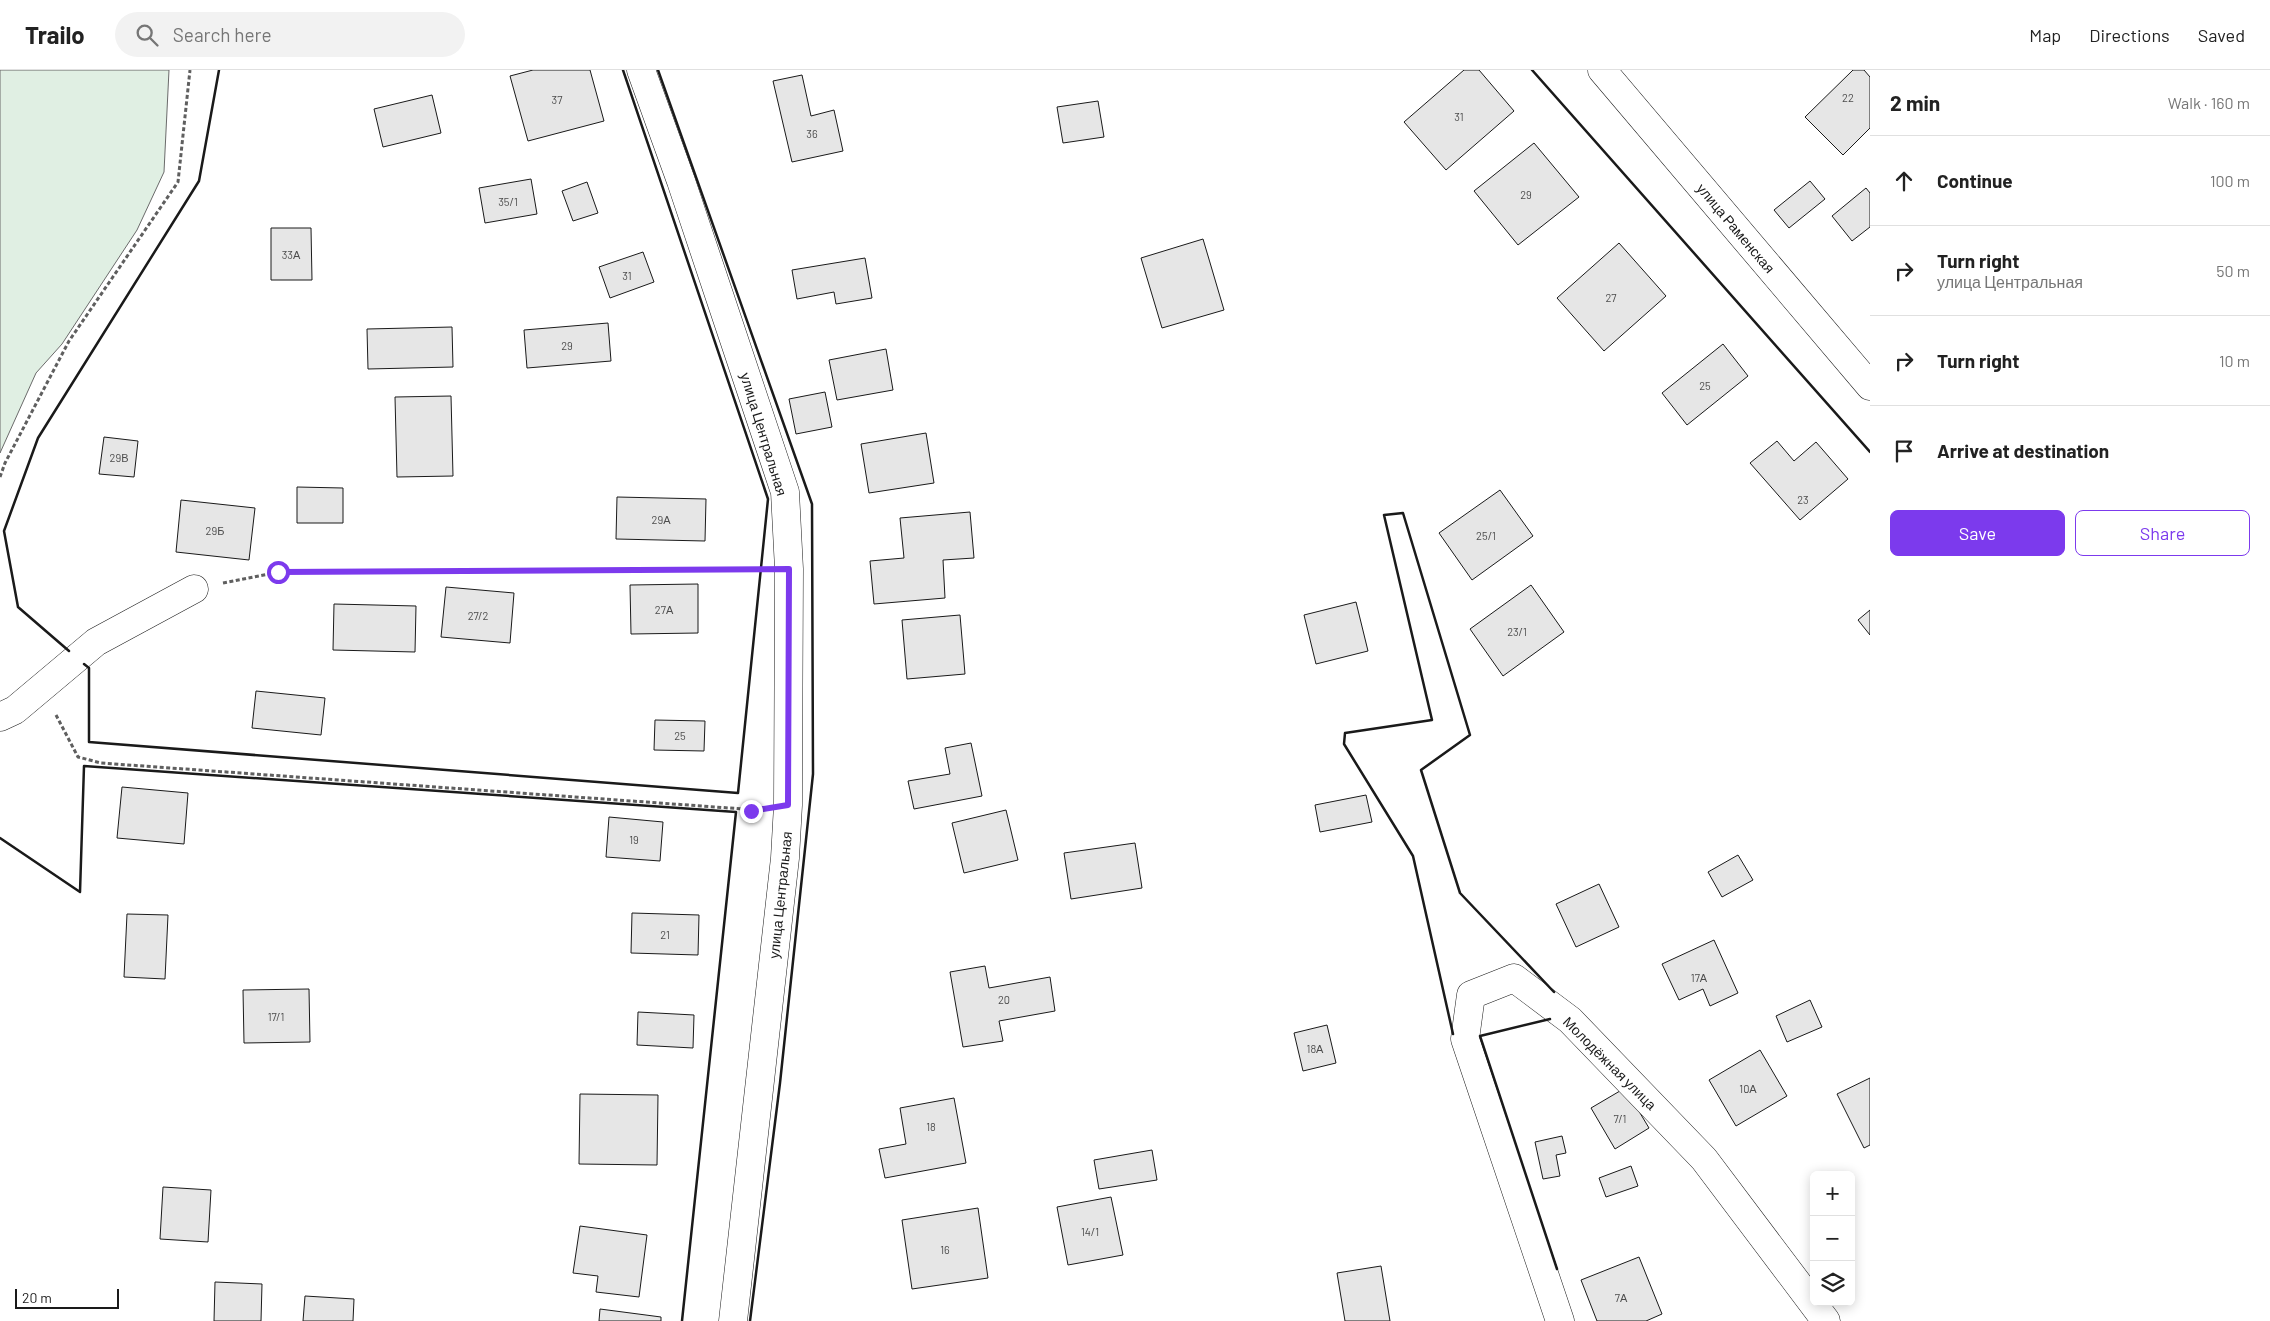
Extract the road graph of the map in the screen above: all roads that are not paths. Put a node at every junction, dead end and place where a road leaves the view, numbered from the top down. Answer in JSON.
{"nodes":[{"id":1,"x":641,"y":70,"type":"edge"},
{"id":2,"x":1602,"y":70,"type":"edge"},
{"id":3,"x":1870,"y":386,"type":"edge"},
{"id":4,"x":194,"y":589,"type":"road end"},
{"id":5,"x":0,"y":717,"type":"edge"},
{"id":6,"x":733,"y":1321,"type":"edge"},
{"id":7,"x":1560,"y":1321,"type":"edge"},
{"id":8,"x":1826,"y":1321,"type":"edge"}],
"edges":[{"from":1,"to":6,"type":"street","name":"улица Центральная"},
{"from":2,"to":3,"type":"street","name":"улица Раменская"},
{"from":4,"to":5,"type":"street"},
{"from":7,"to":8,"type":"street","name":"Молодёжная улица"}]}
